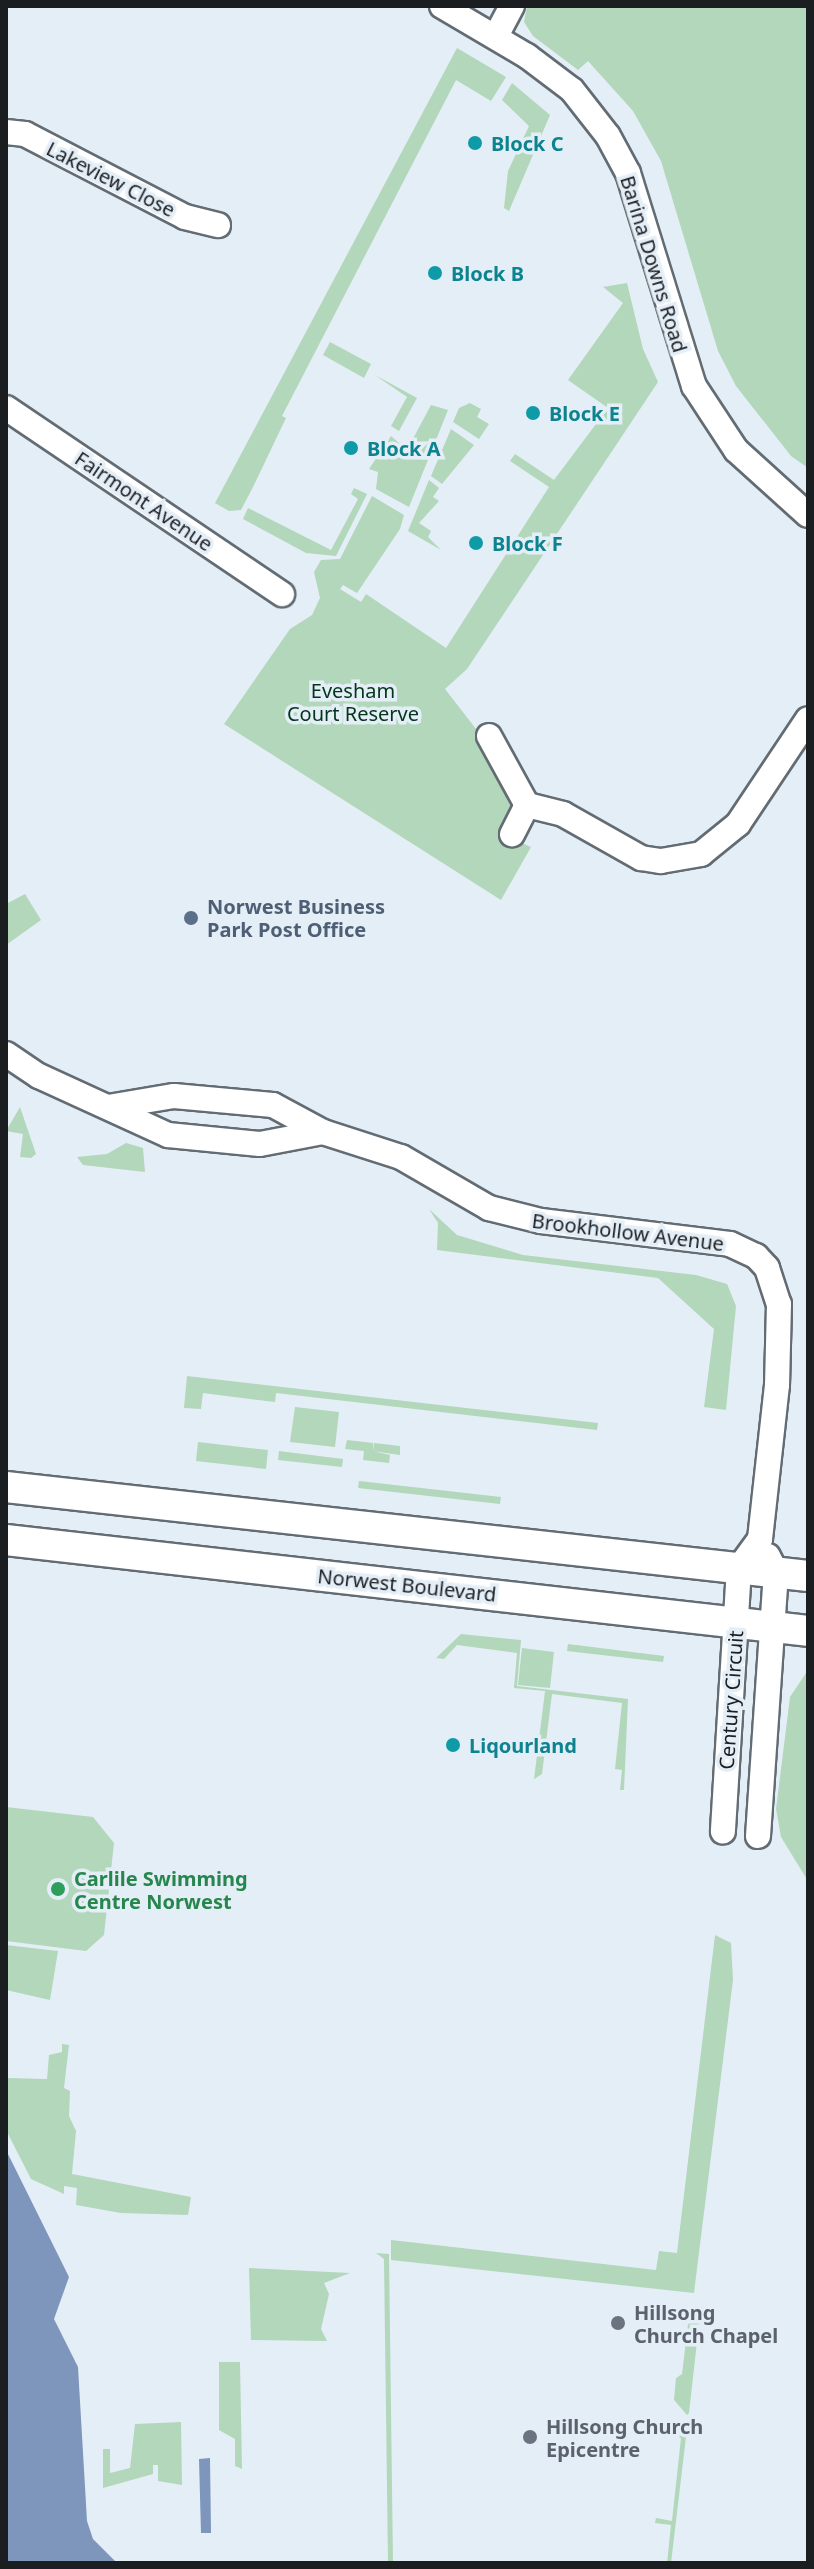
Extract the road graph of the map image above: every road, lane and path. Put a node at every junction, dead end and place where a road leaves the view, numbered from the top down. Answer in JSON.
{"nodes":[{"id":1,"x":442,"y":6,"type":"edge"},
{"id":2,"x":512,"y":6,"type":"edge"},
{"id":3,"x":496,"y":36,"type":"junction"},
{"id":4,"x":6,"y":132,"type":"edge"},
{"id":5,"x":218,"y":225,"type":"dead end"},
{"id":6,"x":6,"y":408,"type":"edge"},
{"id":7,"x":808,"y":515,"type":"edge"},
{"id":8,"x":282,"y":594,"type":"dead end"},
{"id":9,"x":808,"y":719,"type":"edge"},
{"id":10,"x":489,"y":736,"type":"dead end"},
{"id":11,"x":527,"y":805,"type":"junction"},
{"id":12,"x":512,"y":834,"type":"dead end"},
{"id":13,"x":6,"y":1054,"type":"edge"},
{"id":14,"x":108,"y":1107,"type":"junction"},
{"id":15,"x":323,"y":1132,"type":"junction"},
{"id":16,"x":6,"y":1487,"type":"edge"},
{"id":17,"x":760,"y":1539,"type":"junction"},
{"id":18,"x":6,"y":1540,"type":"edge"},
{"id":19,"x":739,"y":1568,"type":"junction"},
{"id":20,"x":776,"y":1572,"type":"junction"},
{"id":21,"x":808,"y":1576,"type":"edge"},
{"id":22,"x":736,"y":1623,"type":"junction"},
{"id":23,"x":772,"y":1627,"type":"junction"},
{"id":24,"x":808,"y":1631,"type":"edge"},
{"id":25,"x":723,"y":1832,"type":"dead end"},
{"id":26,"x":758,"y":1836,"type":"dead end"}],
"edges":[{"from":1,"to":3,"type":"street","name":"Barina Downs Road"},
{"from":2,"to":3,"type":"street"},
{"from":3,"to":7,"type":"street","name":"Barina Downs Road"},
{"from":4,"to":5,"type":"street","name":"Lakeview Close"},
{"from":6,"to":8,"type":"street","name":"Fairmont Avenue"},
{"from":9,"to":11,"type":"street"},
{"from":10,"to":11,"type":"street"},
{"from":11,"to":12,"type":"street"},
{"from":13,"to":14,"type":"street","name":"Brookhollow Avenue"},
{"from":14,"to":15,"type":"street","name":"Brookhollow Avenue"},
{"from":14,"to":15,"type":"street","name":"Brookhollow Avenue"},
{"from":15,"to":17,"type":"street","name":"Brookhollow Avenue"},
{"from":16,"to":19,"type":"main road"},
{"from":17,"to":19,"type":"street"},
{"from":17,"to":20,"type":"street"},
{"from":18,"to":22,"type":"main road","name":"Norwest Boulevard"},
{"from":19,"to":20,"type":"main road"},
{"from":19,"to":22,"type":"street","name":"Century Circuit"},
{"from":20,"to":21,"type":"main road"},
{"from":20,"to":23,"type":"street","name":"Century Circuit"},
{"from":22,"to":23,"type":"main road","name":"Norwest Boulevard"},
{"from":22,"to":25,"type":"street","name":"Century Circuit"},
{"from":23,"to":24,"type":"main road","name":"Norwest Boulevard"},
{"from":23,"to":26,"type":"street","name":"Century Circuit"}]}
